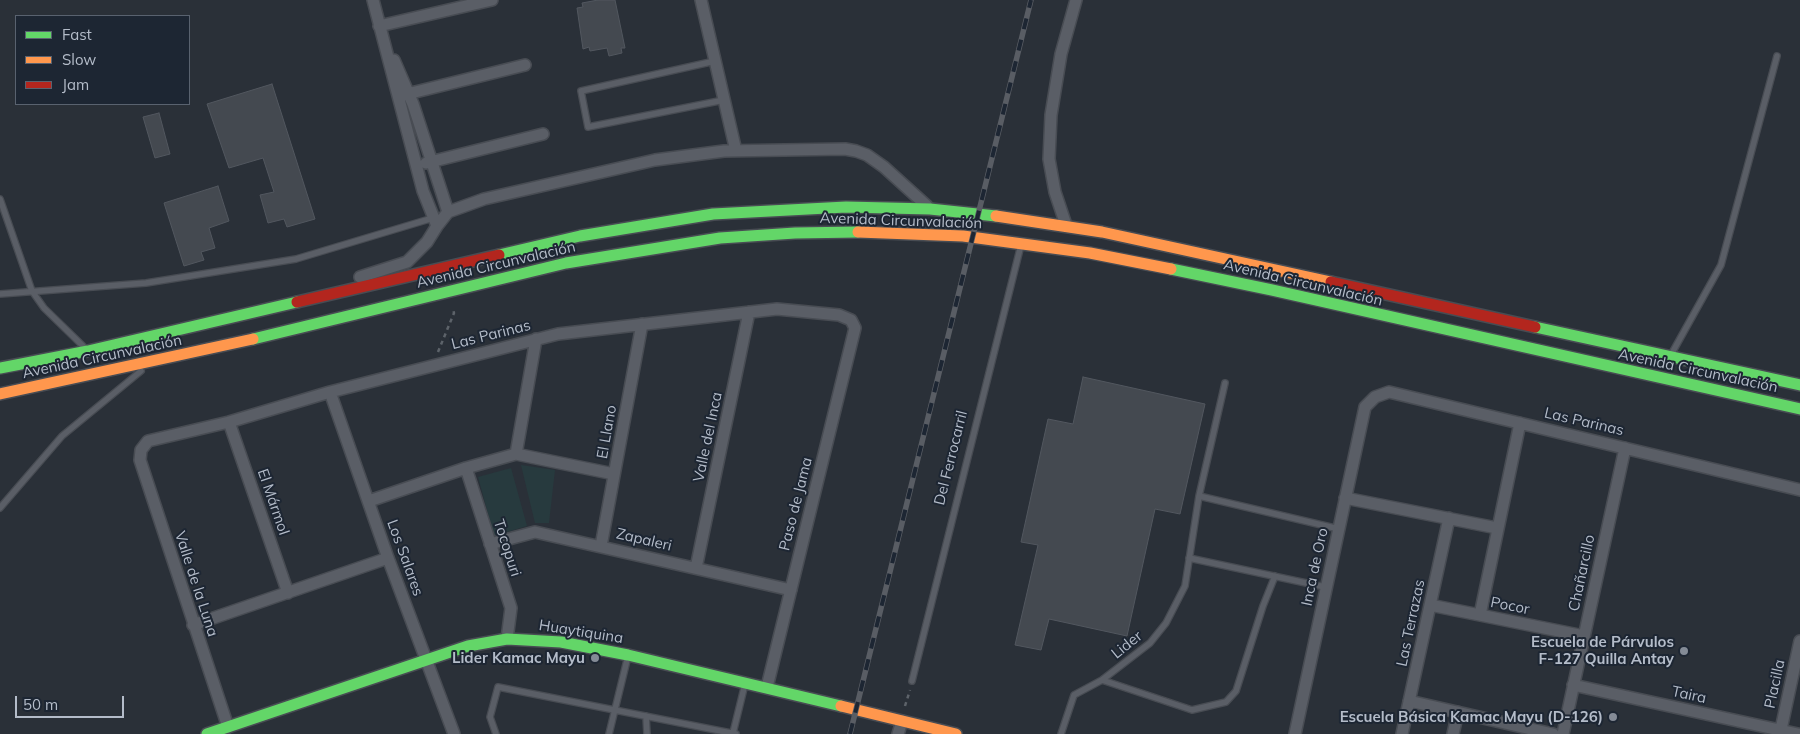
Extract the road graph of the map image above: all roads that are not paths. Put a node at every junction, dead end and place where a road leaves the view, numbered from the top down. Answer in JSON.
{"nodes":[{"id":1,"x":372,"y":0,"type":"edge"},
{"id":2,"x":492,"y":0,"type":"edge"},
{"id":3,"x":701,"y":0,"type":"edge"},
{"id":4,"x":1076,"y":0,"type":"edge"},
{"id":5,"x":379,"y":26,"type":"junction"},
{"id":6,"x":1777,"y":56,"type":"dead end"},
{"id":7,"x":715,"y":61,"type":"junction"},
{"id":8,"x":525,"y":66,"type":"dead end"},
{"id":9,"x":403,"y":95,"type":"junction"},
{"id":10,"x":724,"y":100,"type":"junction"},
{"id":11,"x":543,"y":134,"type":"dead end"},
{"id":12,"x":736,"y":151,"type":"junction"},
{"id":13,"x":432,"y":162,"type":"junction"},
{"id":14,"x":416,"y":165,"type":"junction"},
{"id":15,"x":0,"y":199,"type":"edge"},
{"id":16,"x":930,"y":209,"type":"junction"},
{"id":17,"x":448,"y":212,"type":"junction"},
{"id":18,"x":435,"y":222,"type":"junction"},
{"id":19,"x":1066,"y":225,"type":"junction"},
{"id":20,"x":1021,"y":243,"type":"junction"},
{"id":21,"x":32,"y":291,"type":"junction"},
{"id":22,"x":0,"y":294,"type":"edge"},
{"id":23,"x":284,"y":305,"type":"junction"},
{"id":24,"x":750,"y":312,"type":"junction"},
{"id":25,"x":642,"y":324,"type":"junction"},
{"id":26,"x":854,"y":328,"type":"joint"},
{"id":27,"x":536,"y":339,"type":"junction"},
{"id":28,"x":88,"y":351,"type":"junction"},
{"id":29,"x":1670,"y":356,"type":"junction"},
{"id":30,"x":154,"y":361,"type":"junction"},
{"id":31,"x":0,"y":368,"type":"edge"},
{"id":32,"x":1225,"y":383,"type":"dead end"},
{"id":33,"x":1800,"y":385,"type":"edge"},
{"id":34,"x":330,"y":392,"type":"junction"},
{"id":35,"x":0,"y":394,"type":"edge"},
{"id":36,"x":1364,"y":407,"type":"joint"},
{"id":37,"x":1800,"y":409,"type":"edge"},
{"id":38,"x":229,"y":422,"type":"junction"},
{"id":39,"x":1520,"y":423,"type":"junction"},
{"id":40,"x":1625,"y":448,"type":"junction"},
{"id":41,"x":141,"y":450,"type":"joint"},
{"id":42,"x":516,"y":454,"type":"junction"},
{"id":43,"x":466,"y":468,"type":"junction"},
{"id":44,"x":614,"y":474,"type":"junction"},
{"id":45,"x":1800,"y":490,"type":"edge"},
{"id":46,"x":1199,"y":496,"type":"junction"},
{"id":47,"x":1345,"y":498,"type":"junction"},
{"id":48,"x":369,"y":501,"type":"junction"},
{"id":49,"x":0,"y":508,"type":"edge"},
{"id":50,"x":1448,"y":518,"type":"junction"},
{"id":51,"x":1339,"y":528,"type":"junction"},
{"id":52,"x":1498,"y":528,"type":"junction"},
{"id":53,"x":490,"y":544,"type":"junction"},
{"id":54,"x":601,"y":546,"type":"junction"},
{"id":55,"x":388,"y":558,"type":"junction"},
{"id":56,"x":1189,"y":558,"type":"junction"},
{"id":57,"x":696,"y":568,"type":"junction"},
{"id":58,"x":1275,"y":576,"type":"junction"},
{"id":59,"x":1325,"y":587,"type":"junction"},
{"id":60,"x":791,"y":590,"type":"junction"},
{"id":61,"x":288,"y":592,"type":"junction"},
{"id":62,"x":1430,"y":605,"type":"junction"},
{"id":63,"x":1480,"y":615,"type":"junction"},
{"id":64,"x":193,"y":625,"type":"junction"},
{"id":65,"x":1584,"y":636,"type":"junction"},
{"id":66,"x":507,"y":639,"type":"junction"},
{"id":67,"x":1800,"y":641,"type":"edge"},
{"id":68,"x":628,"y":655,"type":"junction"},
{"id":69,"x":427,"y":661,"type":"junction"},
{"id":70,"x":1102,"y":680,"type":"junction"},
{"id":71,"x":912,"y":681,"type":"road end"},
{"id":72,"x":746,"y":682,"type":"junction"},
{"id":73,"x":1573,"y":685,"type":"junction"},
{"id":74,"x":767,"y":687,"type":"junction"},
{"id":75,"x":1409,"y":700,"type":"junction"},
{"id":76,"x":615,"y":710,"type":"junction"},
{"id":77,"x":1458,"y":712,"type":"junction"},
{"id":78,"x":646,"y":716,"type":"junction"},
{"id":79,"x":902,"y":721,"type":"junction"},
{"id":80,"x":228,"y":727,"type":"junction"},
{"id":81,"x":1780,"y":732,"type":"edge"},
{"id":82,"x":734,"y":733,"type":"edge"},
{"id":83,"x":207,"y":734,"type":"edge"},
{"id":84,"x":454,"y":734,"type":"edge"},
{"id":85,"x":496,"y":734,"type":"edge"},
{"id":86,"x":609,"y":734,"type":"edge"},
{"id":87,"x":647,"y":734,"type":"edge"},
{"id":88,"x":898,"y":734,"type":"edge"},
{"id":89,"x":956,"y":734,"type":"edge"},
{"id":90,"x":1061,"y":734,"type":"edge"},
{"id":91,"x":1295,"y":734,"type":"edge"},
{"id":92,"x":1402,"y":734,"type":"edge"},
{"id":93,"x":1453,"y":734,"type":"edge"},
{"id":94,"x":1553,"y":734,"type":"edge"},
{"id":95,"x":1563,"y":734,"type":"edge"},
{"id":96,"x":1798,"y":734,"type":"edge"}],
"edges":[{"from":1,"to":5,"type":"street"},
{"from":2,"to":5,"type":"street"},
{"from":3,"to":7,"type":"street"},
{"from":4,"to":19,"type":"street"},
{"from":5,"to":9,"type":"street"},
{"from":6,"to":29,"type":"lane"},
{"from":7,"to":10,"type":"street"},
{"from":7,"to":10,"type":"lane"},
{"from":8,"to":9,"type":"street"},
{"from":9,"to":13,"type":"street"},
{"from":9,"to":14,"type":"street"},
{"from":10,"to":12,"type":"street"},
{"from":11,"to":13,"type":"street"},
{"from":12,"to":16,"type":"street","name":"Avenida Circunvalación"},
{"from":12,"to":17,"type":"street","name":"Avenida Circunvalación"},
{"from":13,"to":14,"type":"street"},
{"from":13,"to":17,"type":"street"},
{"from":14,"to":18,"type":"street"},
{"from":15,"to":21,"type":"lane"},
{"from":16,"to":19,"type":"main road","name":"Avenida Circunvalación"},
{"from":16,"to":23,"type":"main road","name":"Avenida Circunvalación"},
{"from":17,"to":18,"type":"street","name":"Avenida Circunvalación"},
{"from":18,"to":21,"type":"lane"},
{"from":18,"to":23,"type":"street","name":"Avenida Circunvalación"},
{"from":19,"to":29,"type":"main road","name":"Avenida Circunvalación"},
{"from":20,"to":30,"type":"main road","name":"Avenida Circunvalación"},
{"from":20,"to":37,"type":"main road","name":"Avenida Circunvalación"},
{"from":20,"to":71,"type":"lane","name":"Del Ferrocarril"},
{"from":21,"to":22,"type":"lane"},
{"from":21,"to":28,"type":"lane"},
{"from":23,"to":28,"type":"main road","name":"Avenida Circunvalación"},
{"from":24,"to":25,"type":"street","name":"Las Parinas"},
{"from":24,"to":26,"type":"street","name":"Las Parinas"},
{"from":24,"to":57,"type":"street","name":"Valle del Inca"},
{"from":25,"to":27,"type":"street","name":"Las Parinas"},
{"from":25,"to":44,"type":"street","name":"El Llano"},
{"from":26,"to":60,"type":"street","name":"Paso de Jama"},
{"from":27,"to":34,"type":"street","name":"Las Parinas"},
{"from":27,"to":42,"type":"street"},
{"from":28,"to":31,"type":"main road","name":"Avenida Circunvalación"},
{"from":29,"to":33,"type":"main road","name":"Avenida Circunvalación"},
{"from":30,"to":35,"type":"main road","name":"Avenida Circunvalación"},
{"from":30,"to":49,"type":"lane"},
{"from":32,"to":46,"type":"lane","name":"Lider"},
{"from":34,"to":38,"type":"street","name":"Las Parinas"},
{"from":34,"to":48,"type":"street","name":"Los Salares"},
{"from":36,"to":39,"type":"street","name":"Las Parinas"},
{"from":36,"to":47,"type":"street","name":"Inca de Oro"},
{"from":38,"to":41,"type":"street","name":"Las Parinas"},
{"from":38,"to":61,"type":"street","name":"El Mármol"},
{"from":39,"to":40,"type":"street","name":"Las Parinas"},
{"from":39,"to":52,"type":"street"},
{"from":40,"to":45,"type":"street","name":"Las Parinas"},
{"from":40,"to":65,"type":"street","name":"Chañarcillo"},
{"from":41,"to":64,"type":"street","name":"Valle de la Luna"},
{"from":42,"to":43,"type":"street"},
{"from":42,"to":44,"type":"street"},
{"from":43,"to":48,"type":"street"},
{"from":43,"to":53,"type":"street","name":"Tocopuri"},
{"from":44,"to":54,"type":"street","name":"El Llano"},
{"from":46,"to":51,"type":"lane"},
{"from":46,"to":56,"type":"lane","name":"Lider"},
{"from":47,"to":50,"type":"street"},
{"from":47,"to":51,"type":"street","name":"Inca de Oro"},
{"from":48,"to":55,"type":"street","name":"Los Salares"},
{"from":50,"to":52,"type":"street"},
{"from":50,"to":62,"type":"street","name":"Las Terrazas"},
{"from":51,"to":59,"type":"street","name":"Inca de Oro"},
{"from":52,"to":63,"type":"street"},
{"from":53,"to":54,"type":"street","name":"Zapaleri"},
{"from":53,"to":66,"type":"street","name":"Tocopuri"},
{"from":54,"to":57,"type":"street","name":"Zapaleri"},
{"from":55,"to":61,"type":"street"},
{"from":55,"to":69,"type":"street","name":"Los Salares"},
{"from":56,"to":58,"type":"lane"},
{"from":56,"to":70,"type":"lane","name":"Lider"},
{"from":57,"to":60,"type":"street","name":"Zapaleri"},
{"from":58,"to":59,"type":"lane"},
{"from":58,"to":70,"type":"lane"},
{"from":59,"to":91,"type":"street","name":"Inca de Oro"},
{"from":60,"to":74,"type":"street","name":"Paso de Jama"},
{"from":61,"to":64,"type":"street"},
{"from":62,"to":63,"type":"street","name":"Pocor"},
{"from":62,"to":75,"type":"street","name":"Las Terrazas"},
{"from":63,"to":65,"type":"street","name":"Pocor"},
{"from":64,"to":80,"type":"street","name":"Valle de la Luna"},
{"from":65,"to":73,"type":"street","name":"Chañarcillo"},
{"from":66,"to":68,"type":"main road","name":"Huaytiquina"},
{"from":66,"to":69,"type":"main road","name":"Huaytiquina"},
{"from":67,"to":81,"type":"street","name":"Placilla"},
{"from":68,"to":72,"type":"main road","name":"Huaytiquina"},
{"from":68,"to":76,"type":"lane"},
{"from":69,"to":80,"type":"main road","name":"Huaytiquina"},
{"from":69,"to":84,"type":"street","name":"Los Salares"},
{"from":70,"to":90,"type":"lane","name":"Lider"},
{"from":72,"to":74,"type":"main road","name":"Huaytiquina"},
{"from":72,"to":82,"type":"lane"},
{"from":73,"to":81,"type":"street","name":"Taira"},
{"from":73,"to":95,"type":"street","name":"Chañarcillo"},
{"from":74,"to":79,"type":"main road","name":"Huaytiquina"},
{"from":75,"to":77,"type":"street"},
{"from":75,"to":92,"type":"street","name":"Las Terrazas"},
{"from":76,"to":78,"type":"lane"},
{"from":76,"to":85,"type":"lane"},
{"from":76,"to":86,"type":"lane"},
{"from":77,"to":93,"type":"street"},
{"from":77,"to":94,"type":"street"},
{"from":78,"to":82,"type":"lane"},
{"from":78,"to":87,"type":"lane"},
{"from":79,"to":88,"type":"street"},
{"from":79,"to":89,"type":"main road","name":"Huaytiquina"},
{"from":80,"to":83,"type":"main road","name":"Huaytiquina"},
{"from":81,"to":96,"type":"street","name":"Taira"}]}
